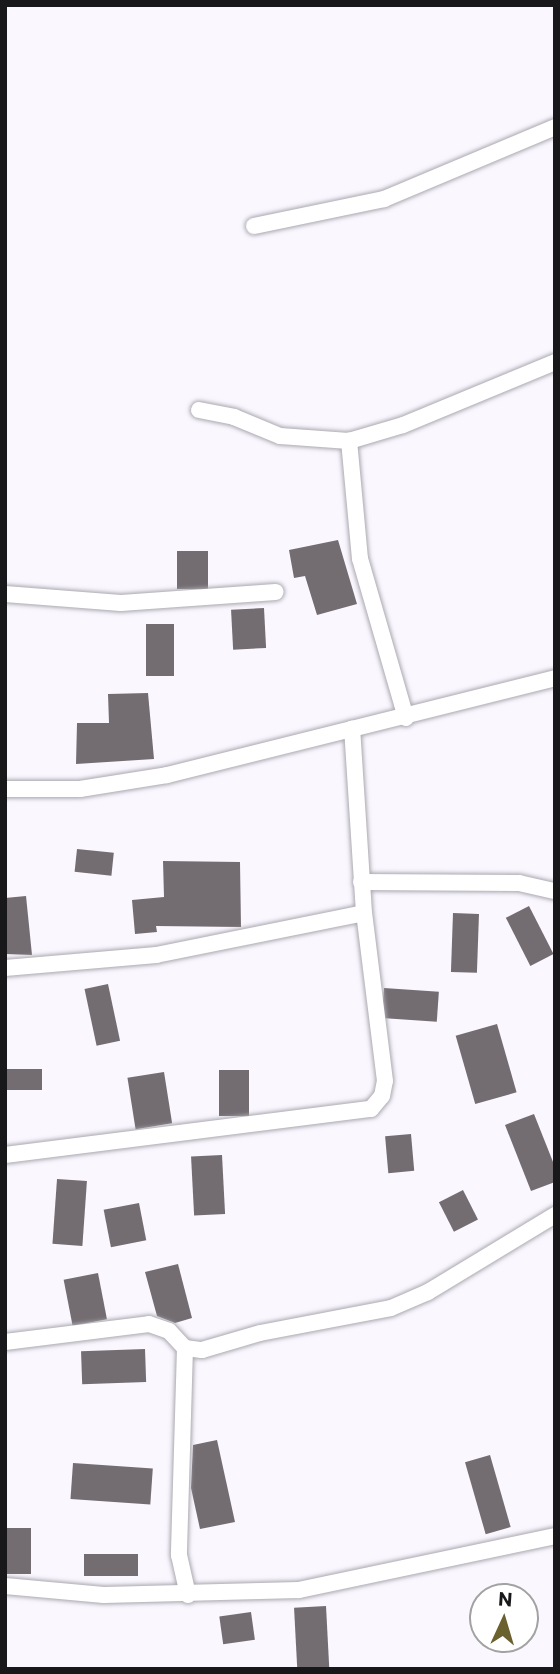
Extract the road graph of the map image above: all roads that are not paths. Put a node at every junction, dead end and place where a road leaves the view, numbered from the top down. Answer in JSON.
{"nodes":[{"id":1,"x":555,"y":127,"type":"edge"},
{"id":2,"x":254,"y":226,"type":"dead end"},
{"id":3,"x":555,"y":362,"type":"edge"},
{"id":4,"x":199,"y":410,"type":"dead end"},
{"id":5,"x":349,"y":441,"type":"junction"},
{"id":6,"x":276,"y":592,"type":"dead end"},
{"id":7,"x":5,"y":594,"type":"edge"},
{"id":8,"x":555,"y":678,"type":"edge"},
{"id":9,"x":406,"y":718,"type":"junction"},
{"id":10,"x":352,"y":728,"type":"junction"},
{"id":11,"x":5,"y":789,"type":"edge"},
{"id":12,"x":362,"y":882,"type":"junction"},
{"id":13,"x":555,"y":891,"type":"edge"},
{"id":14,"x":364,"y":913,"type":"junction"},
{"id":15,"x":5,"y":968,"type":"edge"},
{"id":16,"x":5,"y":1155,"type":"edge"},
{"id":17,"x":555,"y":1215,"type":"edge"},
{"id":18,"x":5,"y":1342,"type":"edge"},
{"id":19,"x":185,"y":1348,"type":"junction"},
{"id":20,"x":555,"y":1536,"type":"edge"},
{"id":21,"x":5,"y":1586,"type":"edge"},
{"id":22,"x":188,"y":1595,"type":"junction"}],
"edges":[{"from":1,"to":2,"type":"street"},
{"from":3,"to":5,"type":"street"},
{"from":4,"to":5,"type":"street"},
{"from":5,"to":9,"type":"street"},
{"from":6,"to":7,"type":"street"},
{"from":8,"to":9,"type":"street"},
{"from":9,"to":10,"type":"street"},
{"from":10,"to":11,"type":"street"},
{"from":10,"to":12,"type":"street"},
{"from":12,"to":13,"type":"street"},
{"from":12,"to":14,"type":"street"},
{"from":14,"to":15,"type":"street"},
{"from":14,"to":16,"type":"street"},
{"from":17,"to":19,"type":"street"},
{"from":18,"to":19,"type":"street"},
{"from":19,"to":22,"type":"street"},
{"from":20,"to":22,"type":"street"},
{"from":21,"to":22,"type":"street"}]}
